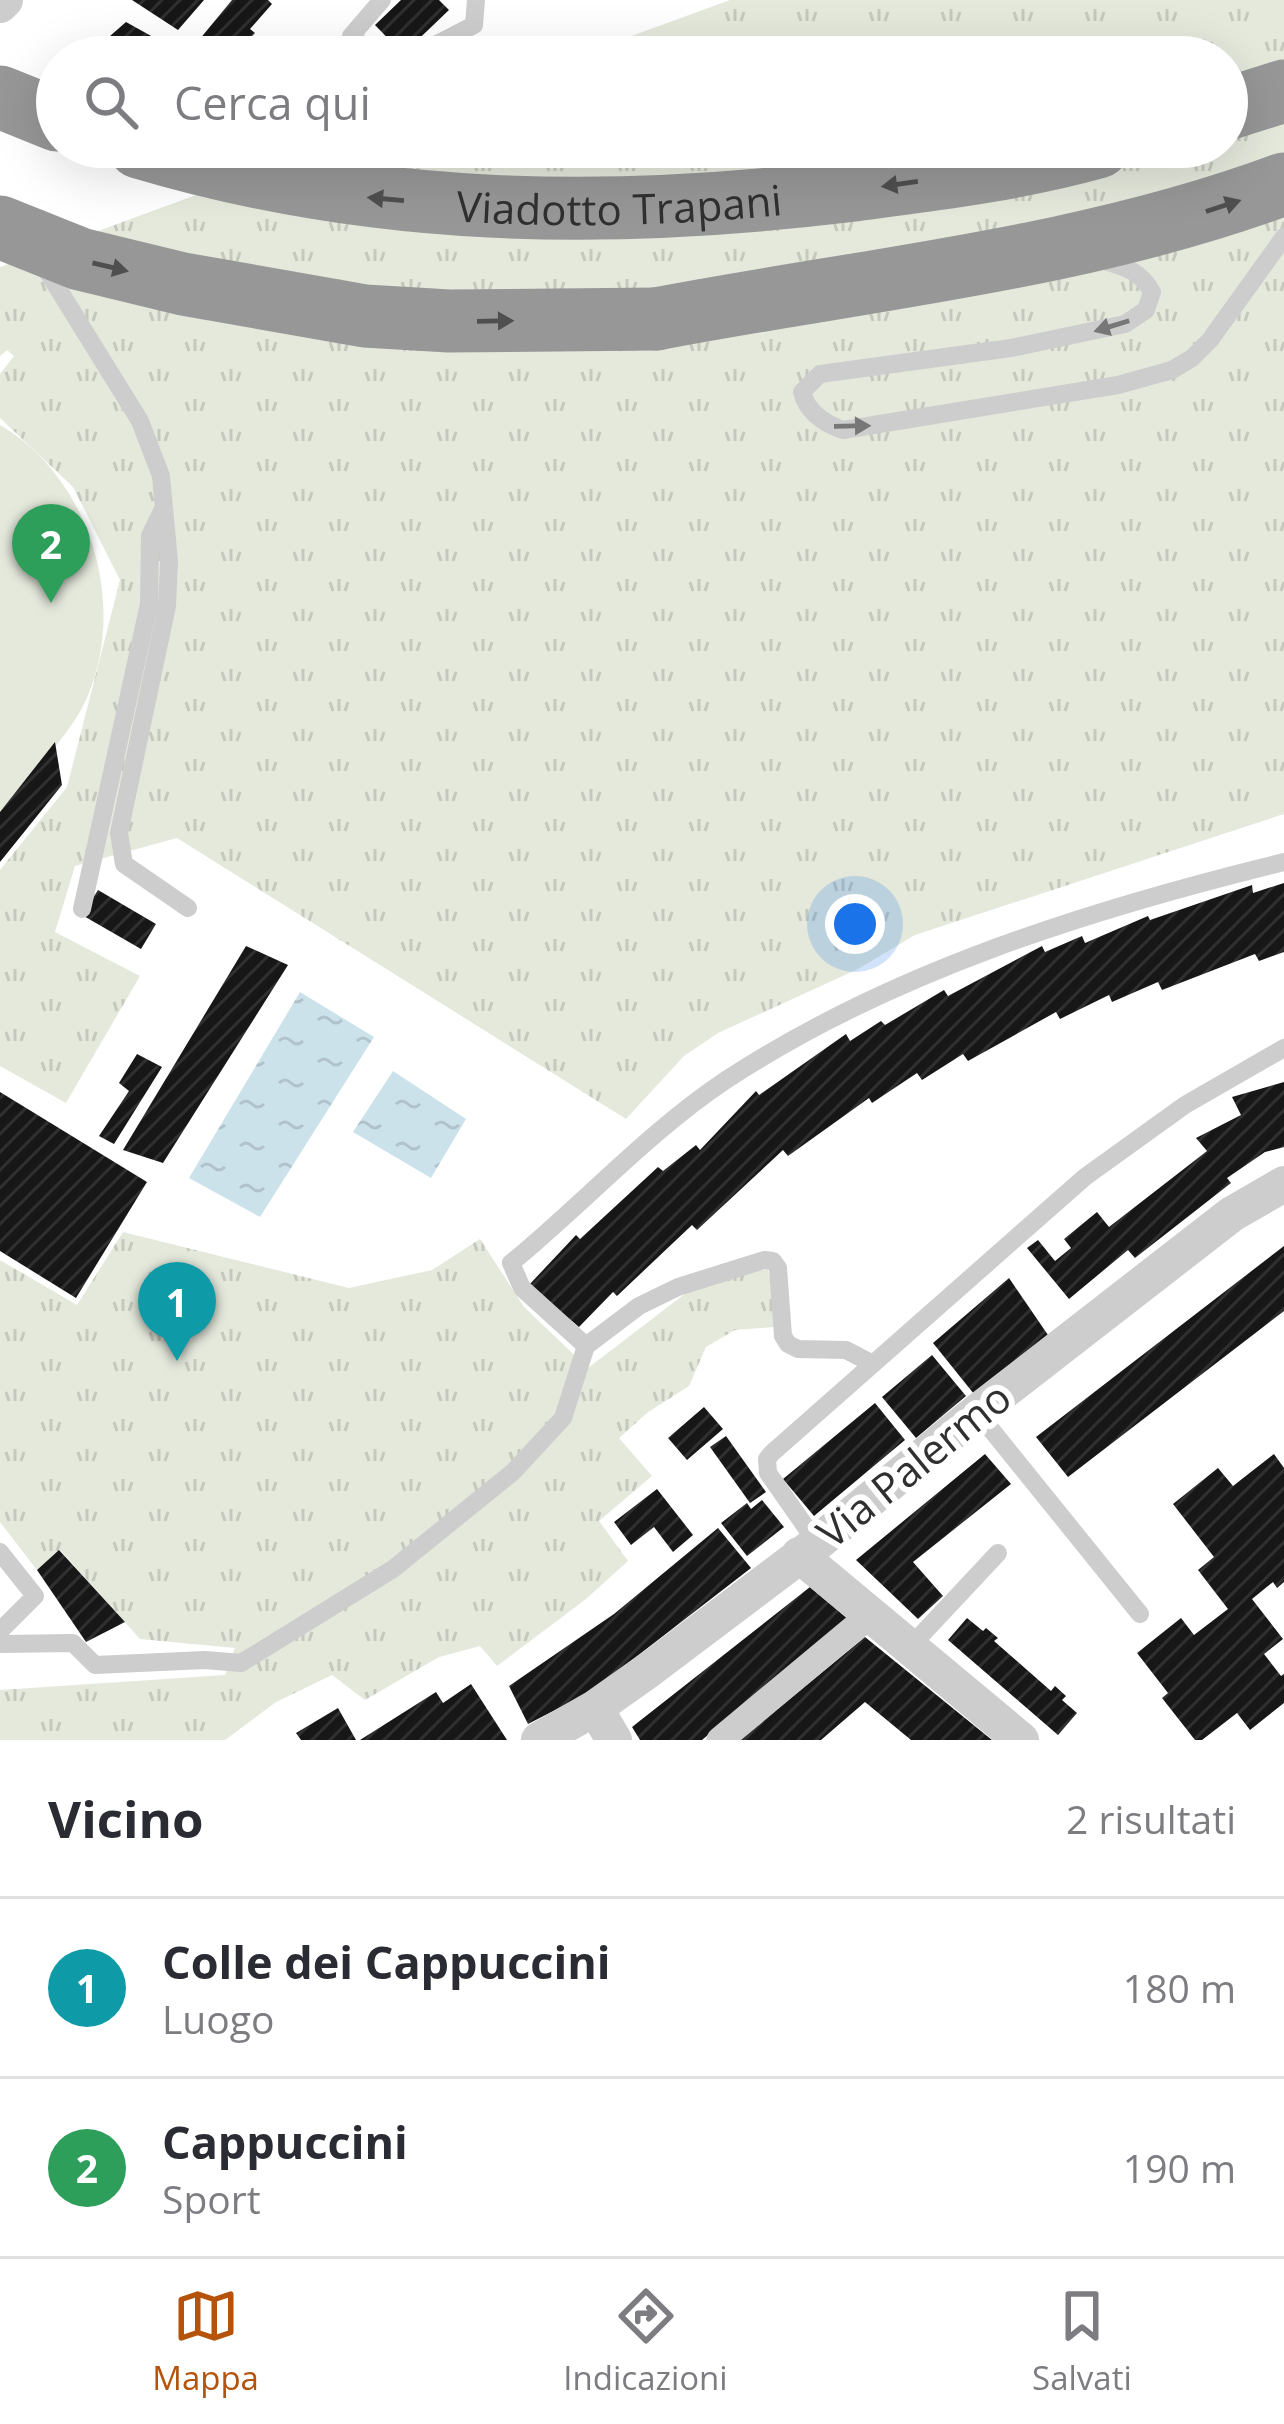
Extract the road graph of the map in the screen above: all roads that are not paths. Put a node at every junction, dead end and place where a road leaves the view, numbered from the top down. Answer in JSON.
{"nodes":[{"id":1,"x":382,"y":0,"type":"edge"},
{"id":2,"x":476,"y":0,"type":"edge"},
{"id":3,"x":351,"y":36,"type":"edge"},
{"id":4,"x":452,"y":36,"type":"edge"},
{"id":5,"x":1284,"y":91,"type":"edge"},
{"id":6,"x":0,"y":97,"type":"edge"},
{"id":7,"x":1248,"y":103,"type":"edge"},
{"id":8,"x":36,"y":112,"type":"edge"},
{"id":9,"x":208,"y":168,"type":"edge"},
{"id":10,"x":985,"y":168,"type":"edge"},
{"id":11,"x":1284,"y":184,"type":"edge"},
{"id":12,"x":5,"y":220,"type":"edge"},
{"id":13,"x":1284,"y":237,"type":"edge"},
{"id":14,"x":1105,"y":261,"type":"joint"},
{"id":15,"x":766,"y":298,"type":"junction"},
{"id":16,"x":162,"y":511,"type":"junction"},
{"id":17,"x":1284,"y":862,"type":"edge"},
{"id":18,"x":82,"y":908,"type":"dead end"},
{"id":19,"x":188,"y":908,"type":"dead end"},
{"id":20,"x":1284,"y":1048,"type":"edge"},
{"id":21,"x":1284,"y":1184,"type":"edge"},
{"id":22,"x":586,"y":1346,"type":"junction"},
{"id":23,"x":873,"y":1364,"type":"junction"},
{"id":24,"x":977,"y":1412,"type":"junction"},
{"id":25,"x":808,"y":1549,"type":"junction"},
{"id":26,"x":0,"y":1552,"type":"edge"},
{"id":27,"x":998,"y":1552,"type":"dead end"},
{"id":28,"x":1140,"y":1614,"type":"dead end"},
{"id":29,"x":870,"y":1615,"type":"junction"},
{"id":30,"x":0,"y":1631,"type":"edge"},
{"id":31,"x":0,"y":1644,"type":"edge"},
{"id":32,"x":909,"y":1648,"type":"junction"},
{"id":33,"x":595,"y":1708,"type":"junction"},
{"id":34,"x":539,"y":1740,"type":"edge"},
{"id":35,"x":614,"y":1740,"type":"edge"},
{"id":36,"x":720,"y":1740,"type":"edge"},
{"id":37,"x":1021,"y":1740,"type":"edge"}],
"edges":[{"from":1,"to":3,"type":"lane"},
{"from":2,"to":4,"type":"lane"},
{"from":5,"to":7,"type":"highway"},
{"from":6,"to":8,"type":"highway"},
{"from":10,"to":9,"type":"highway","name":"Viadotto Trapani","one_way":true},
{"from":15,"to":11,"type":"highway","one_way":true},
{"from":12,"to":15,"type":"highway","one_way":true,"bridge":true},
{"from":12,"to":16,"type":"lane"},
{"from":14,"to":13,"type":"lane","one_way":true},
{"from":14,"to":15,"type":"highway"},
{"from":16,"to":18,"type":"lane"},
{"from":16,"to":19,"type":"lane"},
{"from":17,"to":22,"type":"lane"},
{"from":20,"to":23,"type":"lane"},
{"from":21,"to":24,"type":"street","name":"Via Palermo"},
{"from":22,"to":23,"type":"lane"},
{"from":22,"to":31,"type":"lane"},
{"from":23,"to":25,"type":"lane"},
{"from":24,"to":25,"type":"street","name":"Via Palermo"},
{"from":24,"to":28,"type":"lane"},
{"from":25,"to":29,"type":"street"},
{"from":25,"to":33,"type":"street","name":"Via Palermo"},
{"from":26,"to":30,"type":"lane"},
{"from":27,"to":32,"type":"lane"},
{"from":29,"to":32,"type":"street"},
{"from":29,"to":36,"type":"street"},
{"from":32,"to":37,"type":"street"},
{"from":33,"to":34,"type":"street","name":"Via Palermo"},
{"from":33,"to":35,"type":"street"}]}
